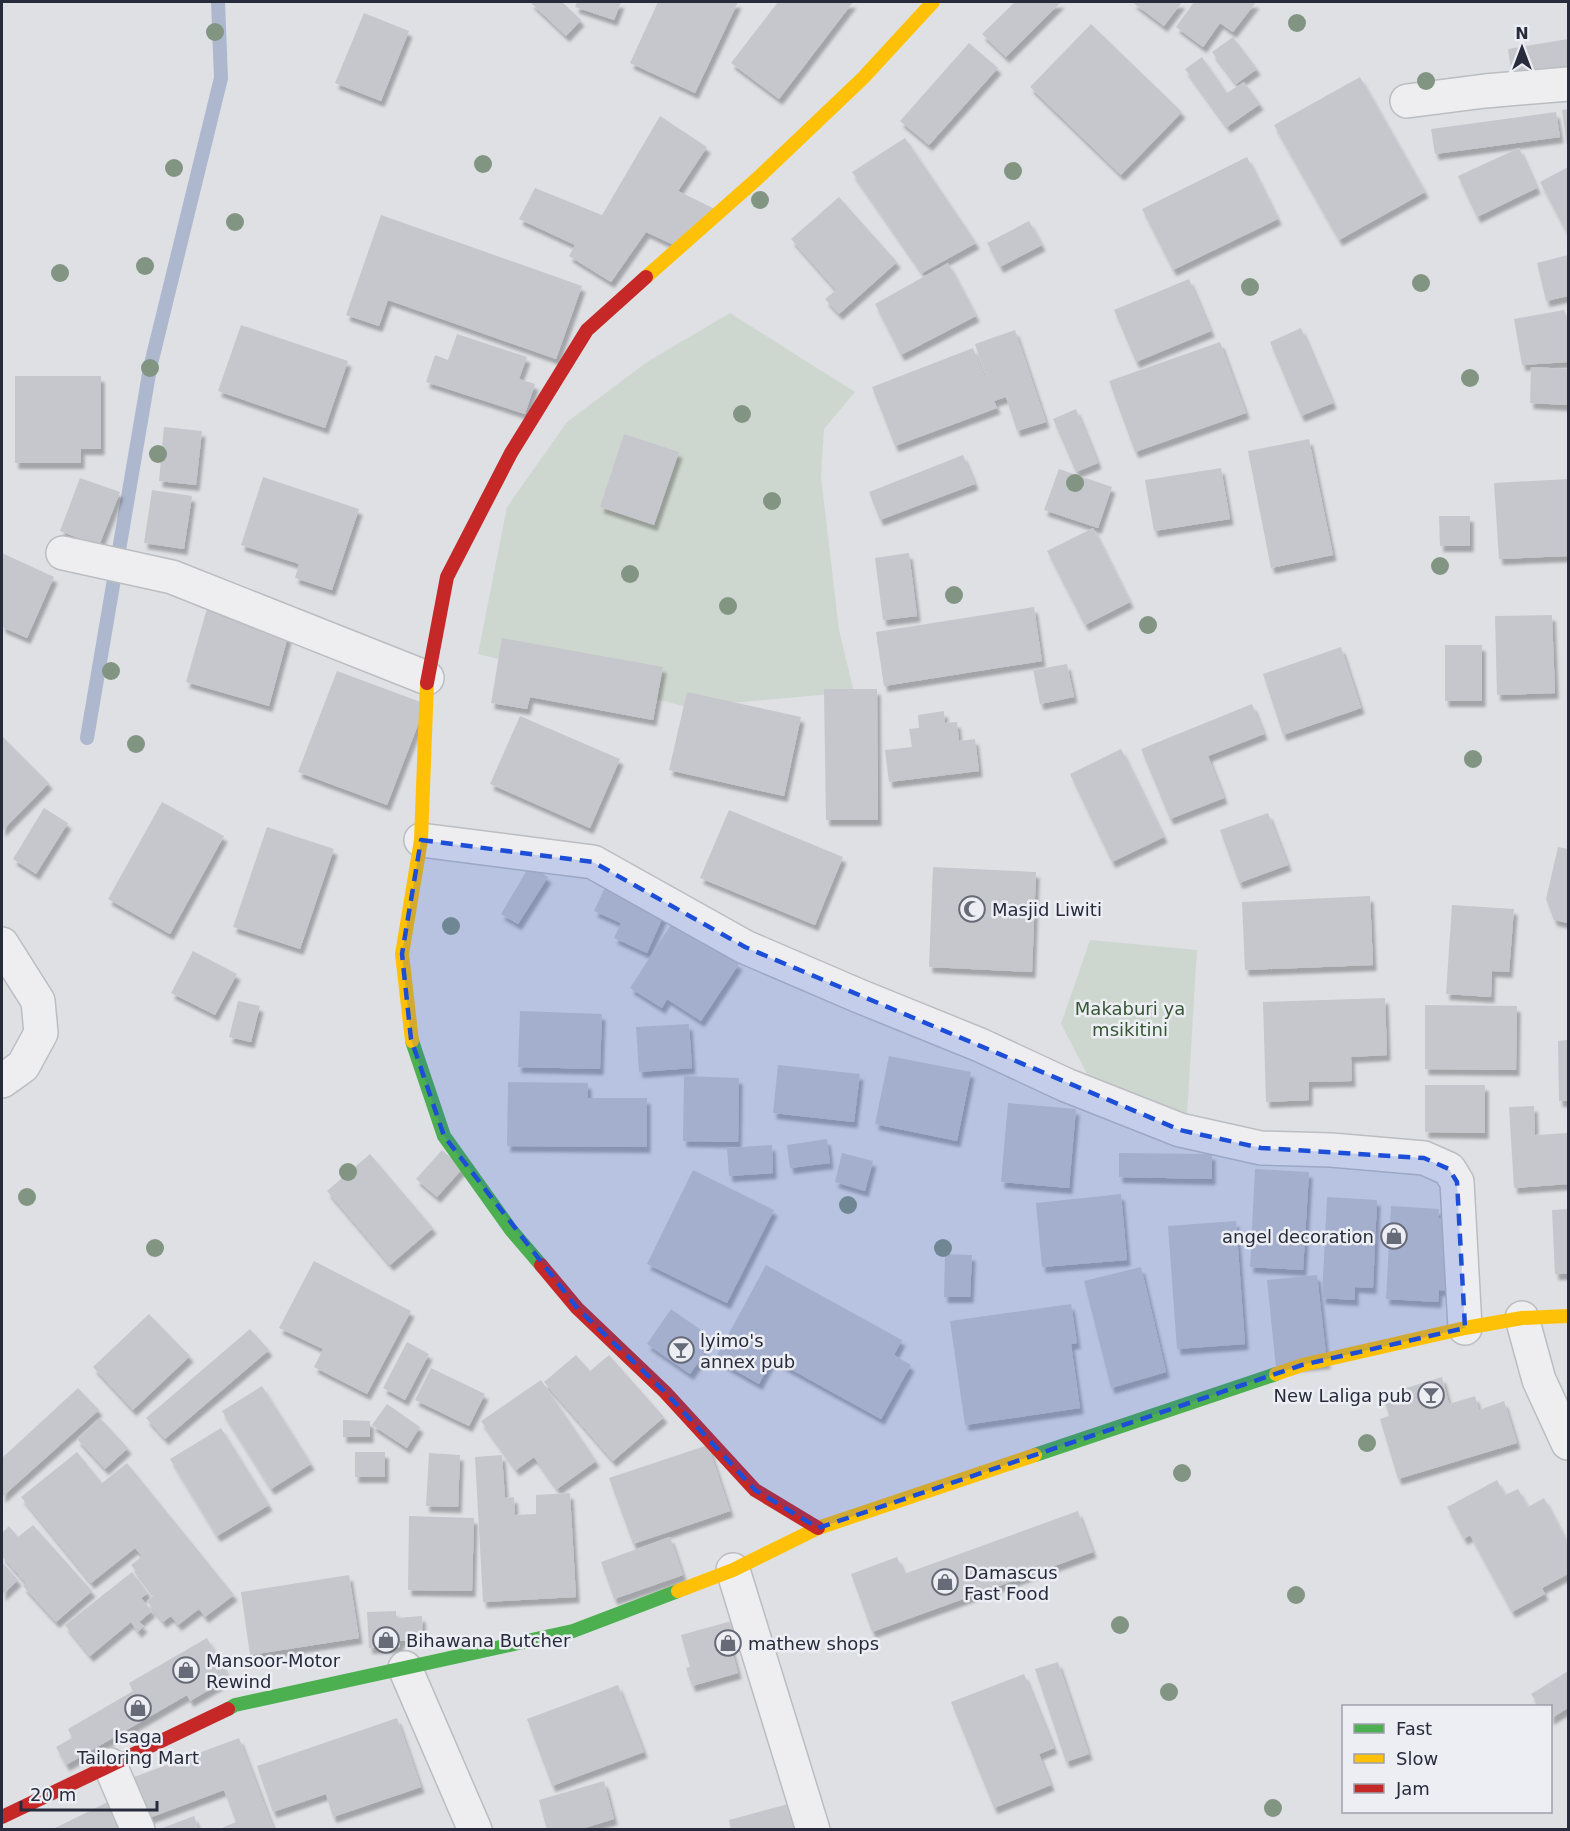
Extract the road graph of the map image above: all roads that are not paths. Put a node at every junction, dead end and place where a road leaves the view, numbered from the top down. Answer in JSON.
{"nodes":[{"id":1,"x":933,"y":2,"type":"edge"},
{"id":2,"x":1569,"y":84,"type":"edge"},
{"id":3,"x":1407,"y":101,"type":"dead end"},
{"id":4,"x":63,"y":553,"type":"dead end"},
{"id":5,"x":427,"y":678,"type":"junction"},
{"id":6,"x":421,"y":840,"type":"junction"},
{"id":7,"x":2,"y":944,"type":"edge"},
{"id":8,"x":2,"y":1081,"type":"edge"},
{"id":9,"x":1569,"y":1316,"type":"edge"},
{"id":10,"x":1521,"y":1318,"type":"junction"},
{"id":11,"x":1465,"y":1328,"type":"junction"},
{"id":12,"x":1569,"y":1443,"type":"edge"},
{"id":13,"x":818,"y":1528,"type":"junction"},
{"id":14,"x":733,"y":1570,"type":"junction"},
{"id":15,"x":405,"y":1668,"type":"junction"},
{"id":16,"x":110,"y":1766,"type":"junction"},
{"id":17,"x":2,"y":1817,"type":"edge"},
{"id":18,"x":138,"y":1830,"type":"edge"},
{"id":19,"x":475,"y":1830,"type":"edge"},
{"id":20,"x":813,"y":1830,"type":"edge"}],
"edges":[{"from":1,"to":5,"type":"street"},
{"from":2,"to":3,"type":"street"},
{"from":4,"to":5,"type":"street"},
{"from":5,"to":6,"type":"street"},
{"from":6,"to":11,"type":"street"},
{"from":6,"to":13,"type":"street"},
{"from":7,"to":8,"type":"street"},
{"from":9,"to":10,"type":"street"},
{"from":10,"to":11,"type":"street"},
{"from":10,"to":12,"type":"street"},
{"from":11,"to":13,"type":"street"},
{"from":13,"to":14,"type":"street"},
{"from":14,"to":15,"type":"street"},
{"from":14,"to":20,"type":"street"},
{"from":15,"to":16,"type":"street"},
{"from":15,"to":19,"type":"street"},
{"from":16,"to":17,"type":"street"},
{"from":16,"to":18,"type":"street"}]}
